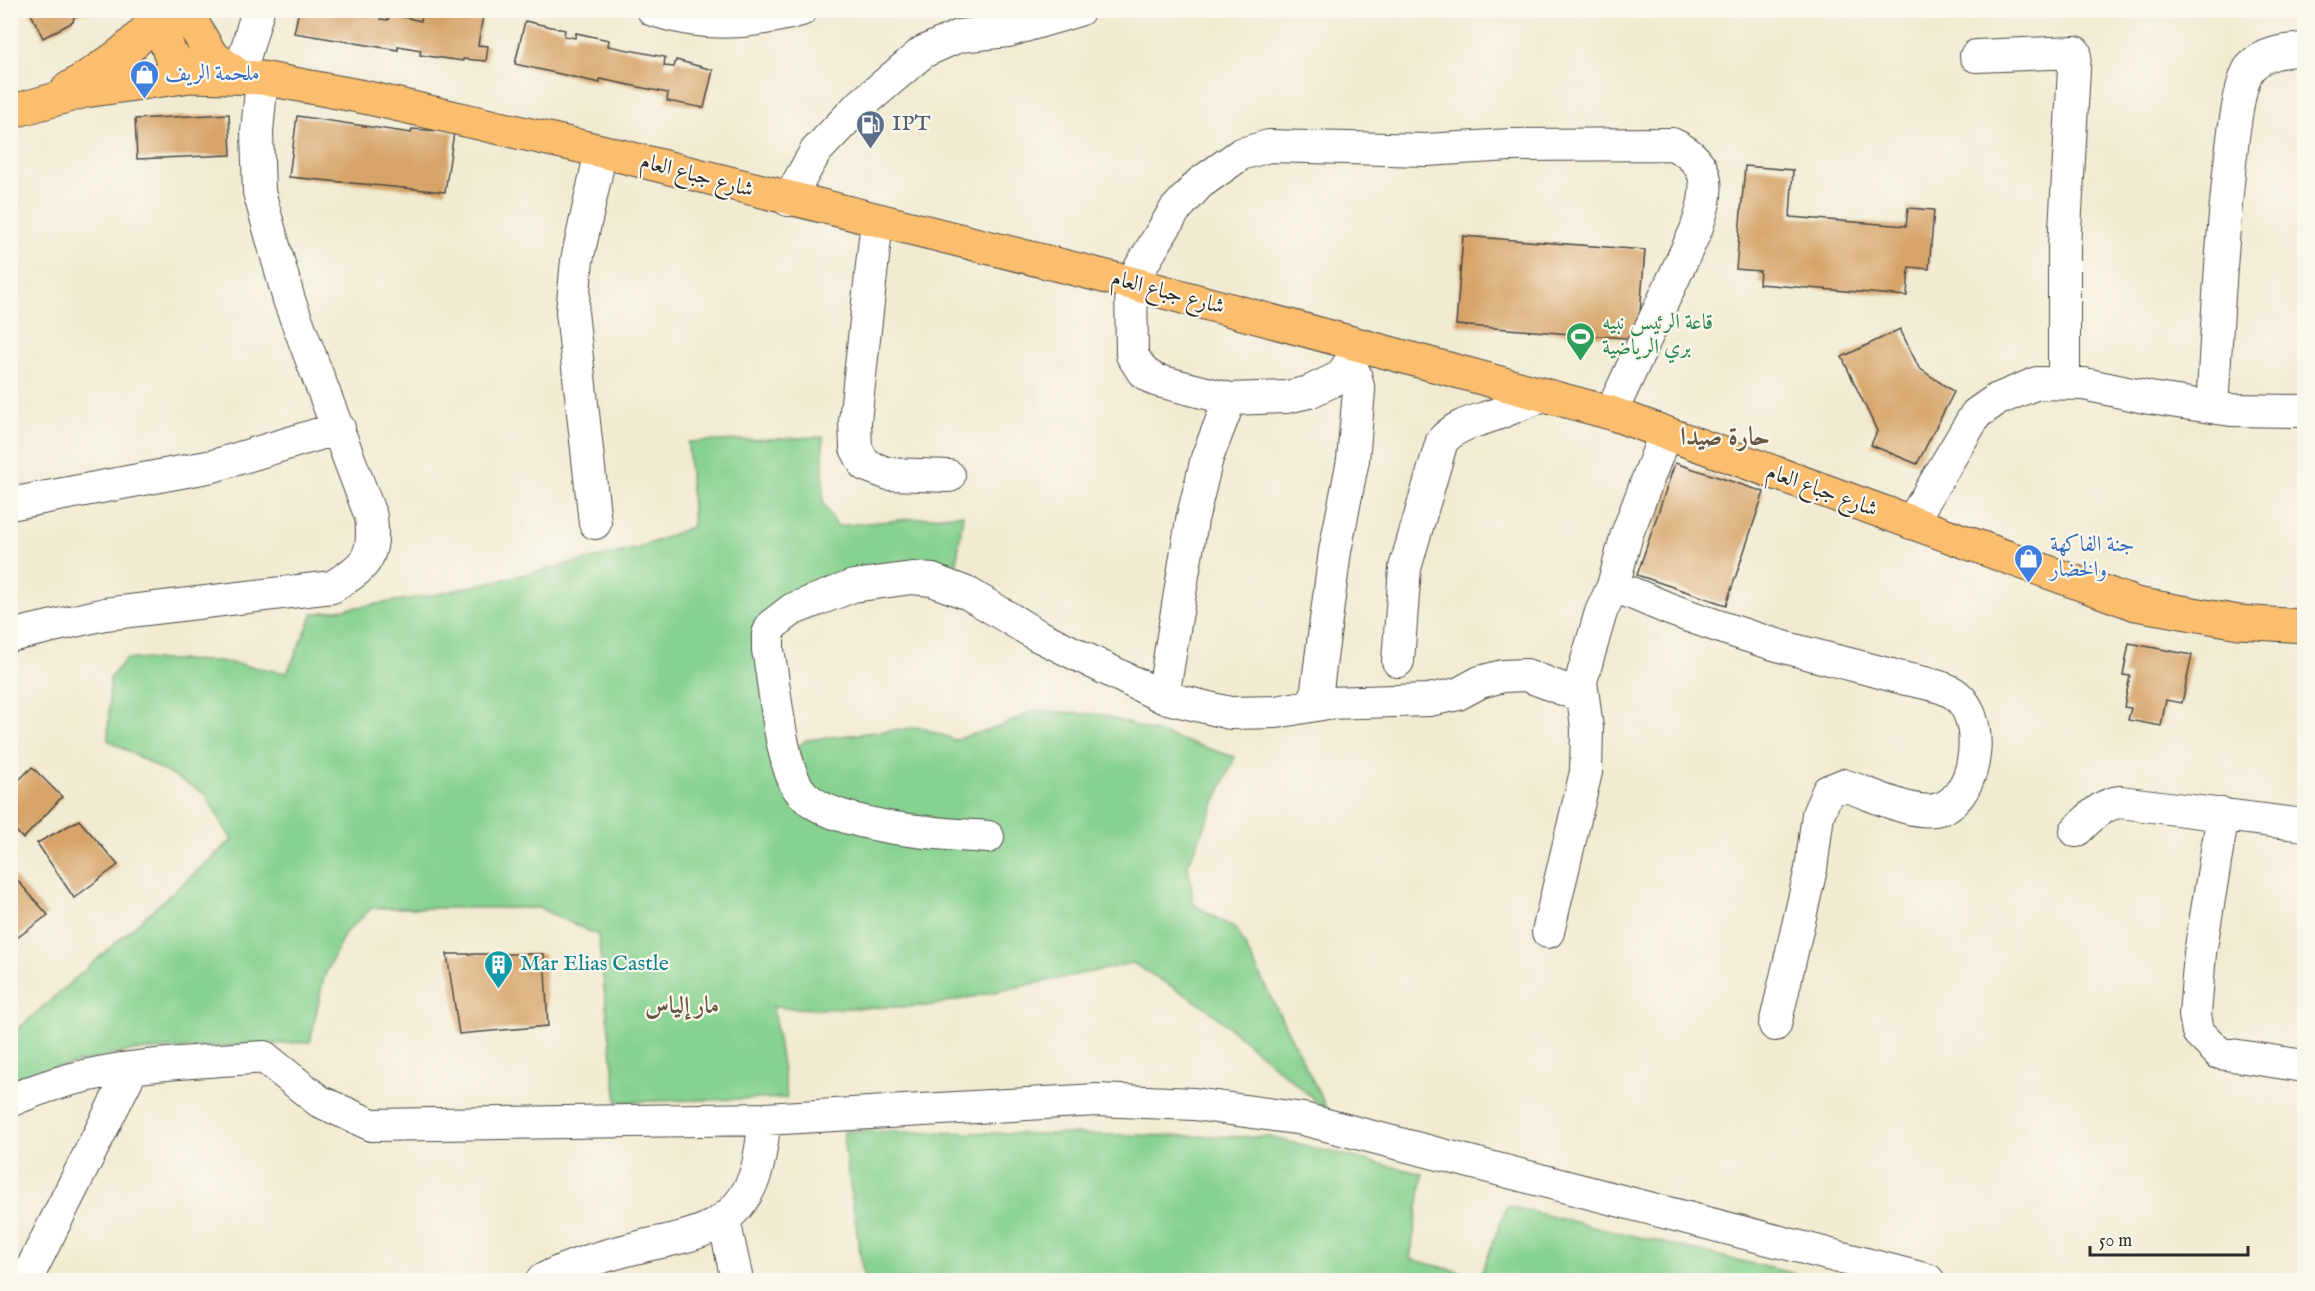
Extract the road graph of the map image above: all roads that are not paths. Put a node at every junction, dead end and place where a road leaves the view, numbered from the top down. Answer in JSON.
{"nodes":[{"id":1,"x":258,"y":10,"type":"edge"},
{"id":2,"x":653,"y":10,"type":"edge"},
{"id":3,"x":801,"y":10,"type":"edge"},
{"id":4,"x":1079,"y":10,"type":"edge"},
{"id":5,"x":165,"y":12,"type":"edge"},
{"id":6,"x":1002,"y":21,"type":"edge"},
{"id":7,"x":2304,"y":49,"type":"edge"},
{"id":8,"x":1976,"y":56,"type":"dead end"},
{"id":9,"x":191,"y":76,"type":"junction"},
{"id":10,"x":251,"y":77,"type":"junction"},
{"id":11,"x":49,"y":100,"type":"junction"},
{"id":12,"x":10,"y":112,"type":"edge"},
{"id":13,"x":601,"y":151,"type":"junction"},
{"id":14,"x":788,"y":200,"type":"junction"},
{"id":15,"x":877,"y":220,"type":"junction"},
{"id":16,"x":1131,"y":283,"type":"junction"},
{"id":17,"x":1355,"y":356,"type":"junction"},
{"id":18,"x":2064,"y":382,"type":"junction"},
{"id":19,"x":1541,"y":396,"type":"junction"},
{"id":20,"x":1230,"y":399,"type":"junction"},
{"id":21,"x":2212,"y":407,"type":"junction"},
{"id":22,"x":2304,"y":411,"type":"edge"},
{"id":23,"x":1611,"y":413,"type":"junction"},
{"id":24,"x":339,"y":428,"type":"junction"},
{"id":25,"x":1665,"y":434,"type":"junction"},
{"id":26,"x":949,"y":476,"type":"dead end"},
{"id":27,"x":10,"y":504,"type":"edge"},
{"id":28,"x":595,"y":523,"type":"dead end"},
{"id":29,"x":1911,"y":523,"type":"junction"},
{"id":30,"x":1613,"y":585,"type":"junction"},
{"id":31,"x":2304,"y":626,"type":"edge"},
{"id":32,"x":10,"y":636,"type":"edge"},
{"id":33,"x":1398,"y":661,"type":"dead end"},
{"id":34,"x":1581,"y":696,"type":"junction"},
{"id":35,"x":1163,"y":697,"type":"junction"},
{"id":36,"x":1315,"y":705,"type":"junction"},
{"id":37,"x":2223,"y":814,"type":"junction"},
{"id":38,"x":2304,"y":825,"type":"edge"},
{"id":39,"x":2076,"y":831,"type":"dead end"},
{"id":40,"x":988,"y":837,"type":"dead end"},
{"id":41,"x":1548,"y":932,"type":"dead end"},
{"id":42,"x":1775,"y":1025,"type":"dead end"},
{"id":43,"x":2304,"y":1066,"type":"edge"},
{"id":44,"x":132,"y":1069,"type":"junction"},
{"id":45,"x":10,"y":1101,"type":"edge"},
{"id":46,"x":765,"y":1119,"type":"junction"},
{"id":47,"x":723,"y":1220,"type":"junction"},
{"id":48,"x":26,"y":1281,"type":"edge"},
{"id":49,"x":542,"y":1281,"type":"edge"},
{"id":50,"x":737,"y":1281,"type":"edge"},
{"id":51,"x":1928,"y":1281,"type":"edge"}],
"edges":[{"from":1,"to":10,"type":"street"},
{"from":2,"to":3,"type":"street"},
{"from":4,"to":6,"type":"street"},
{"from":5,"to":9,"type":"main road"},
{"from":5,"to":10,"type":"main road"},
{"from":5,"to":11,"type":"main road"},
{"from":6,"to":14,"type":"street"},
{"from":7,"to":21,"type":"street"},
{"from":8,"to":18,"type":"street"},
{"from":9,"to":10,"type":"main road","name":"شارع جباع العام"},
{"from":9,"to":11,"type":"main road","name":"شارع جباع العام"},
{"from":10,"to":13,"type":"main road","name":"شارع جباع العام"},
{"from":10,"to":24,"type":"street"},
{"from":11,"to":12,"type":"main road","name":"شارع جباع العام"},
{"from":13,"to":14,"type":"main road","name":"شارع جباع العام"},
{"from":13,"to":28,"type":"street"},
{"from":14,"to":15,"type":"main road","name":"شارع جباع العام"},
{"from":15,"to":16,"type":"main road","name":"شارع جباع العام"},
{"from":15,"to":26,"type":"street"},
{"from":16,"to":17,"type":"main road","name":"شارع جباع العام"},
{"from":16,"to":20,"type":"street"},
{"from":16,"to":23,"type":"street"},
{"from":17,"to":19,"type":"main road","name":"شارع جباع العام"},
{"from":17,"to":20,"type":"street"},
{"from":17,"to":36,"type":"street"},
{"from":18,"to":21,"type":"street"},
{"from":18,"to":29,"type":"street"},
{"from":19,"to":23,"type":"main road","name":"شارع جباع العام"},
{"from":19,"to":33,"type":"street"},
{"from":20,"to":35,"type":"street"},
{"from":21,"to":22,"type":"street"},
{"from":23,"to":25,"type":"main road","name":"شارع جباع العام"},
{"from":24,"to":27,"type":"street"},
{"from":24,"to":32,"type":"street"},
{"from":25,"to":29,"type":"main road","name":"شارع جباع العام"},
{"from":25,"to":30,"type":"street"},
{"from":29,"to":31,"type":"main road","name":"شارع جباع العام"},
{"from":30,"to":34,"type":"street"},
{"from":30,"to":42,"type":"street"},
{"from":34,"to":36,"type":"street"},
{"from":34,"to":41,"type":"street"},
{"from":35,"to":36,"type":"street"},
{"from":35,"to":40,"type":"street"},
{"from":37,"to":38,"type":"street"},
{"from":37,"to":39,"type":"street"},
{"from":37,"to":43,"type":"street"},
{"from":44,"to":45,"type":"street"},
{"from":44,"to":46,"type":"street"},
{"from":44,"to":48,"type":"street"},
{"from":46,"to":47,"type":"street"},
{"from":46,"to":51,"type":"street"},
{"from":47,"to":49,"type":"street"},
{"from":47,"to":50,"type":"street"}]}
